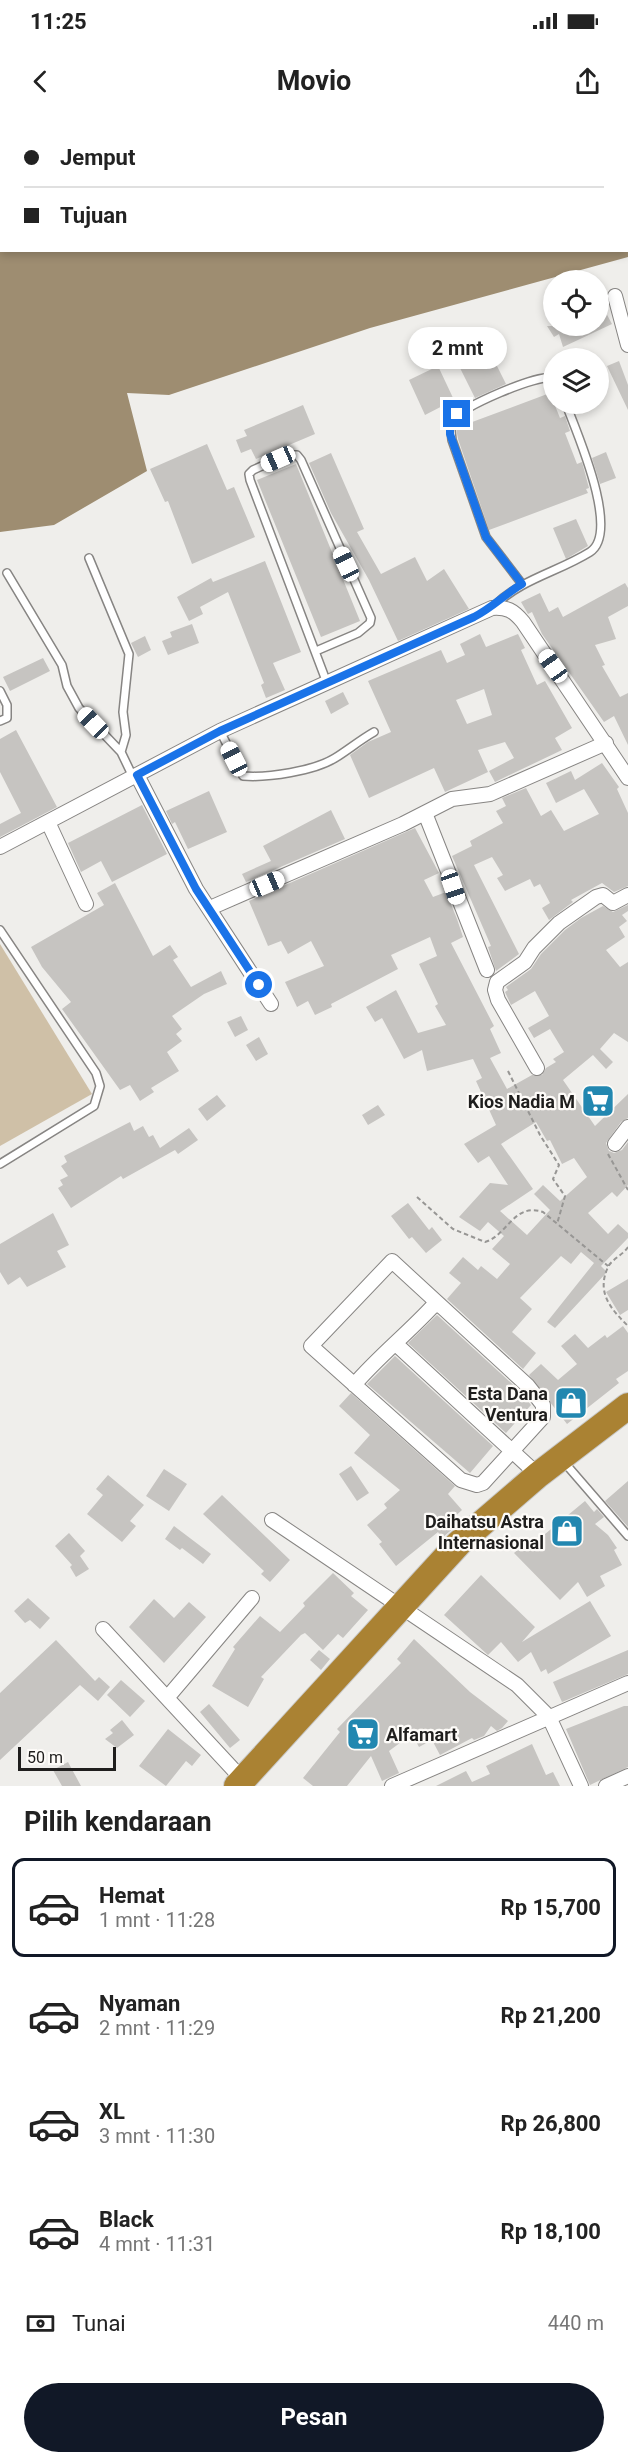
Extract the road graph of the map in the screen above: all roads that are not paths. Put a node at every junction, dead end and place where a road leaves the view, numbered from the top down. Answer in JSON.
{"nodes":[{"id":1,"x":615,"y":296,"type":"dead end"},
{"id":2,"x":628,"y":345,"type":"edge"},
{"id":3,"x":543,"y":377,"type":"edge"},
{"id":4,"x":569,"y":414,"type":"edge"},
{"id":5,"x":89,"y":558,"type":"dead end"},
{"id":6,"x":7,"y":573,"type":"dead end"},
{"id":7,"x":522,"y":584,"type":"junction"},
{"id":8,"x":492,"y":608,"type":"junction"},
{"id":9,"x":316,"y":651,"type":"junction"},
{"id":10,"x":327,"y":683,"type":"junction"},
{"id":11,"x":0,"y":691,"type":"edge"},
{"id":12,"x":0,"y":722,"type":"edge"},
{"id":13,"x":220,"y":731,"type":"junction"},
{"id":14,"x":374,"y":732,"type":"dead end"},
{"id":15,"x":606,"y":743,"type":"junction"},
{"id":16,"x":121,"y":752,"type":"junction"},
{"id":17,"x":623,"y":763,"type":"edge"},
{"id":18,"x":135,"y":776,"type":"junction"},
{"id":19,"x":628,"y":778,"type":"edge"},
{"id":20,"x":424,"y":813,"type":"junction"},
{"id":21,"x":48,"y":822,"type":"junction"},
{"id":22,"x":0,"y":847,"type":"edge"},
{"id":23,"x":628,"y":895,"type":"edge"},
{"id":24,"x":86,"y":904,"type":"dead end"},
{"id":25,"x":210,"y":908,"type":"junction"},
{"id":26,"x":0,"y":930,"type":"edge"},
{"id":27,"x":487,"y":970,"type":"dead end"},
{"id":28,"x":271,"y":1004,"type":"dead end"},
{"id":29,"x":537,"y":1068,"type":"dead end"},
{"id":30,"x":628,"y":1127,"type":"edge"},
{"id":31,"x":615,"y":1144,"type":"road end"},
{"id":32,"x":0,"y":1164,"type":"edge"},
{"id":33,"x":440,"y":1305,"type":"junction"},
{"id":34,"x":397,"y":1345,"type":"junction"},
{"id":35,"x":354,"y":1385,"type":"junction"},
{"id":36,"x":628,"y":1406,"type":"edge"},
{"id":37,"x":513,"y":1450,"type":"junction"},
{"id":38,"x":561,"y":1458,"type":"junction"},
{"id":39,"x":538,"y":1475,"type":"junction"},
{"id":40,"x":272,"y":1520,"type":"dead end"},
{"id":41,"x":628,"y":1536,"type":"edge"},
{"id":42,"x":252,"y":1598,"type":"dead end"},
{"id":43,"x":399,"y":1606,"type":"junction"},
{"id":44,"x":104,"y":1629,"type":"dead end"},
{"id":45,"x":628,"y":1683,"type":"edge"},
{"id":46,"x":167,"y":1698,"type":"junction"},
{"id":47,"x":549,"y":1717,"type":"junction"},
{"id":48,"x":628,"y":1776,"type":"edge"},
{"id":49,"x":240,"y":1783,"type":"edge"},
{"id":50,"x":392,"y":1786,"type":"edge"},
{"id":51,"x":581,"y":1786,"type":"edge"},
{"id":52,"x":606,"y":1786,"type":"edge"}],
"edges":[{"from":1,"to":2,"type":"street"},
{"from":3,"to":7,"type":"lane"},
{"from":4,"to":7,"type":"lane"},
{"from":5,"to":16,"type":"lane"},
{"from":6,"to":16,"type":"lane"},
{"from":7,"to":8,"type":"lane"},
{"from":8,"to":10,"type":"street"},
{"from":8,"to":15,"type":"street"},
{"from":9,"to":9,"type":"lane"},
{"from":9,"to":10,"type":"lane"},
{"from":10,"to":13,"type":"street"},
{"from":11,"to":12,"type":"lane"},
{"from":13,"to":14,"type":"lane"},
{"from":13,"to":18,"type":"street"},
{"from":15,"to":17,"type":"street"},
{"from":15,"to":20,"type":"street"},
{"from":16,"to":18,"type":"lane"},
{"from":17,"to":19,"type":"street"},
{"from":18,"to":21,"type":"street"},
{"from":18,"to":25,"type":"street"},
{"from":20,"to":25,"type":"street"},
{"from":20,"to":27,"type":"street"},
{"from":21,"to":22,"type":"street"},
{"from":21,"to":24,"type":"street"},
{"from":23,"to":29,"type":"street"},
{"from":25,"to":28,"type":"street"},
{"from":26,"to":32,"type":"lane"},
{"from":30,"to":31,"type":"street"},
{"from":33,"to":34,"type":"street"},
{"from":33,"to":35,"type":"street"},
{"from":33,"to":37,"type":"street"},
{"from":34,"to":35,"type":"street"},
{"from":34,"to":37,"type":"street"},
{"from":35,"to":37,"type":"street"},
{"from":36,"to":38,"type":"highway"},
{"from":37,"to":39,"type":"street"},
{"from":38,"to":39,"type":"highway"},
{"from":38,"to":41,"type":"lane"},
{"from":39,"to":43,"type":"highway"},
{"from":40,"to":43,"type":"street"},
{"from":42,"to":46,"type":"street"},
{"from":43,"to":47,"type":"street"},
{"from":43,"to":49,"type":"highway"},
{"from":44,"to":46,"type":"street"},
{"from":45,"to":47,"type":"street"},
{"from":46,"to":49,"type":"street"},
{"from":47,"to":50,"type":"street"},
{"from":47,"to":51,"type":"street"},
{"from":48,"to":52,"type":"street"}]}
